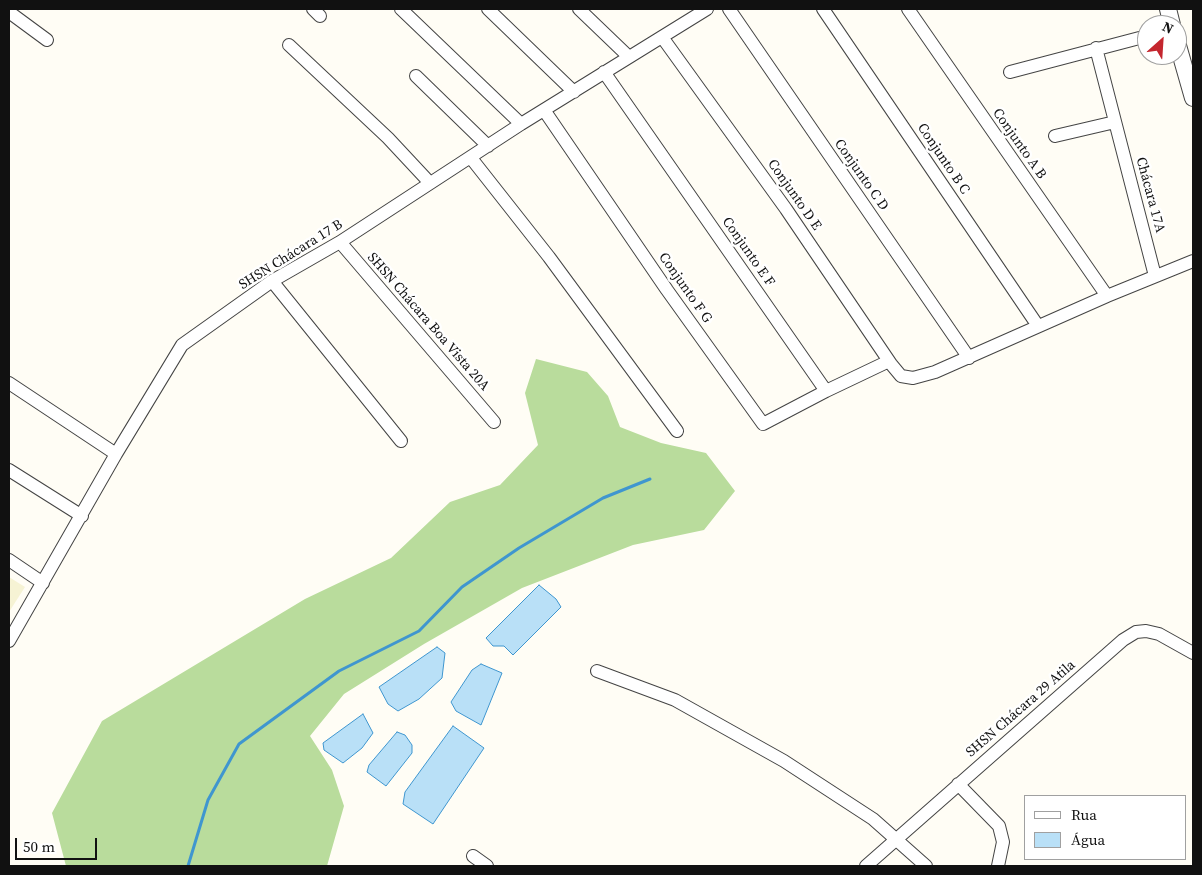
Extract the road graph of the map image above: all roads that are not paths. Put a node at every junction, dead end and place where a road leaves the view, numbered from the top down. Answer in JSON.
{"nodes":[{"id":1,"x":401,"y":9,"type":"edge"},
{"id":2,"x":488,"y":9,"type":"edge"},
{"id":3,"x":578,"y":9,"type":"edge"},
{"id":4,"x":729,"y":9,"type":"edge"},
{"id":5,"x":823,"y":9,"type":"edge"},
{"id":6,"x":908,"y":9,"type":"edge"},
{"id":7,"x":698,"y":11,"type":"edge"},
{"id":8,"x":9,"y":12,"type":"edge"},
{"id":9,"x":662,"y":37,"type":"junction"},
{"id":10,"x":1137,"y":38,"type":"edge"},
{"id":11,"x":47,"y":40,"type":"dead end"},
{"id":12,"x":289,"y":45,"type":"dead end"},
{"id":13,"x":1096,"y":48,"type":"junction"},
{"id":14,"x":629,"y":57,"type":"junction"},
{"id":15,"x":1184,"y":65,"type":"edge"},
{"id":16,"x":604,"y":72,"type":"junction"},
{"id":17,"x":1010,"y":72,"type":"dead end"},
{"id":18,"x":416,"y":76,"type":"dead end"},
{"id":19,"x":574,"y":92,"type":"junction"},
{"id":20,"x":1193,"y":98,"type":"edge"},
{"id":21,"x":544,"y":110,"type":"junction"},
{"id":22,"x":1115,"y":122,"type":"junction"},
{"id":23,"x":521,"y":124,"type":"junction"},
{"id":24,"x":1055,"y":136,"type":"dead end"},
{"id":25,"x":488,"y":146,"type":"junction"},
{"id":26,"x":471,"y":158,"type":"junction"},
{"id":27,"x":430,"y":183,"type":"junction"},
{"id":28,"x":340,"y":242,"type":"junction"},
{"id":29,"x":1193,"y":261,"type":"edge"},
{"id":30,"x":1155,"y":276,"type":"junction"},
{"id":31,"x":272,"y":281,"type":"junction"},
{"id":32,"x":1107,"y":296,"type":"junction"},
{"id":33,"x":1038,"y":326,"type":"junction"},
{"id":34,"x":969,"y":358,"type":"junction"},
{"id":35,"x":888,"y":361,"type":"junction"},
{"id":36,"x":9,"y":383,"type":"edge"},
{"id":37,"x":826,"y":391,"type":"junction"},
{"id":38,"x":494,"y":422,"type":"dead end"},
{"id":39,"x":677,"y":431,"type":"dead end"},
{"id":40,"x":401,"y":442,"type":"dead end"},
{"id":41,"x":116,"y":454,"type":"junction"},
{"id":42,"x":9,"y":470,"type":"edge"},
{"id":43,"x":82,"y":516,"type":"junction"},
{"id":44,"x":9,"y":560,"type":"edge"},
{"id":45,"x":43,"y":583,"type":"junction"},
{"id":46,"x":9,"y":641,"type":"edge"},
{"id":47,"x":1193,"y":653,"type":"edge"},
{"id":48,"x":597,"y":671,"type":"dead end"},
{"id":49,"x":958,"y":784,"type":"junction"},
{"id":50,"x":897,"y":839,"type":"junction"},
{"id":51,"x":473,"y":856,"type":"dead end"},
{"id":52,"x":487,"y":866,"type":"edge"},
{"id":53,"x":867,"y":866,"type":"edge"},
{"id":54,"x":926,"y":866,"type":"edge"},
{"id":55,"x":998,"y":866,"type":"edge"}],
"edges":[{"from":1,"to":23,"type":"street"},
{"from":2,"to":19,"type":"street"},
{"from":3,"to":14,"type":"street"},
{"from":4,"to":34,"type":"street","name":"Conjunto C D"},
{"from":5,"to":33,"type":"street","name":"Conjunto B C"},
{"from":6,"to":32,"type":"street","name":"Conjunto A B"},
{"from":7,"to":9,"type":"street","name":"SHSN Chácara 17 B"},
{"from":8,"to":11,"type":"street"},
{"from":9,"to":14,"type":"street","name":"SHSN Chácara 17 B"},
{"from":9,"to":35,"type":"street","name":"Conjunto D E"},
{"from":10,"to":13,"type":"street"},
{"from":12,"to":27,"type":"street"},
{"from":13,"to":17,"type":"street"},
{"from":13,"to":22,"type":"street","name":"Chácara 17A"},
{"from":14,"to":16,"type":"street","name":"SHSN Chácara 17 B"},
{"from":15,"to":20,"type":"street"},
{"from":16,"to":19,"type":"street","name":"SHSN Chácara 17 B"},
{"from":16,"to":37,"type":"street","name":"Conjunto E F"},
{"from":18,"to":25,"type":"street"},
{"from":19,"to":21,"type":"street","name":"SHSN Chácara 17 B"},
{"from":21,"to":23,"type":"street","name":"SHSN Chácara 17 B"},
{"from":21,"to":37,"type":"street","name":"Conjunto F G"},
{"from":22,"to":24,"type":"street"},
{"from":22,"to":30,"type":"street","name":"Chácara 17A"},
{"from":23,"to":25,"type":"street","name":"SHSN Chácara 17 B"},
{"from":25,"to":26,"type":"street","name":"SHSN Chácara 17 B"},
{"from":26,"to":27,"type":"street","name":"SHSN Chácara 17 B"},
{"from":26,"to":39,"type":"street"},
{"from":27,"to":28,"type":"street","name":"SHSN Chácara 17 B"},
{"from":28,"to":31,"type":"street","name":"SHSN Chácara 17 B"},
{"from":28,"to":38,"type":"street","name":"SHSN Chácara Boa Vista 20A"},
{"from":29,"to":30,"type":"street"},
{"from":30,"to":32,"type":"street"},
{"from":31,"to":40,"type":"street"},
{"from":31,"to":41,"type":"street","name":"SHSN Chácara 17 B"},
{"from":32,"to":33,"type":"street"},
{"from":33,"to":34,"type":"street"},
{"from":34,"to":35,"type":"street","name":"Conjunto D E"},
{"from":35,"to":37,"type":"street"},
{"from":36,"to":41,"type":"street"},
{"from":41,"to":43,"type":"street","name":"SHSN Chácara 17 B"},
{"from":42,"to":43,"type":"street"},
{"from":43,"to":45,"type":"street","name":"SHSN Chácara 17 B"},
{"from":44,"to":45,"type":"street"},
{"from":45,"to":46,"type":"street","name":"SHSN Chácara 17 B"},
{"from":47,"to":49,"type":"street","name":"SHSN Chácara 29 Atila"},
{"from":48,"to":50,"type":"street"},
{"from":49,"to":50,"type":"street","name":"SHSN Chácara 29 Atila"},
{"from":49,"to":55,"type":"street"},
{"from":50,"to":53,"type":"street","name":"SHSN Chácara 29 Atila"},
{"from":50,"to":54,"type":"street"},
{"from":51,"to":52,"type":"street"}]}
